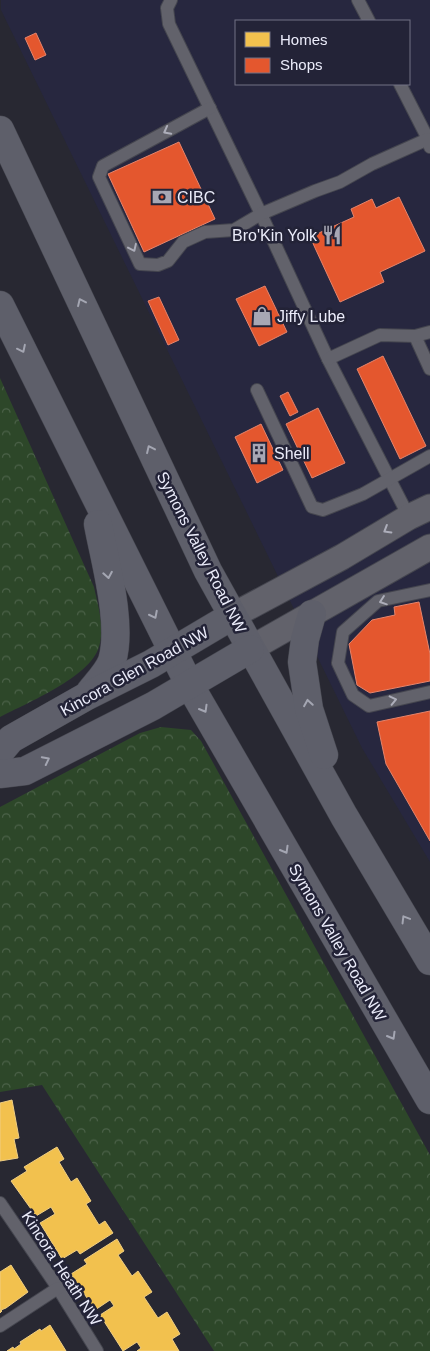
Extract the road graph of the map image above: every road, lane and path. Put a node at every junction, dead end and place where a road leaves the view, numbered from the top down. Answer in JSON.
{"nodes":[{"id":1,"x":171,"y":0,"type":"edge"},
{"id":2,"x":358,"y":0,"type":"edge"},
{"id":3,"x":368,"y":20,"type":"edge"},
{"id":4,"x":401,"y":85,"type":"edge"},
{"id":5,"x":210,"y":108,"type":"junction"},
{"id":6,"x":0,"y":130,"type":"edge"},
{"id":7,"x":429,"y":140,"type":"edge"},
{"id":8,"x":261,"y":214,"type":"junction"},
{"id":9,"x":0,"y":305,"type":"edge"},
{"id":10,"x":430,"y":332,"type":"edge"},
{"id":11,"x":415,"y":336,"type":"junction"},
{"id":12,"x":328,"y":359,"type":"junction"},
{"id":13,"x":430,"y":369,"type":"edge"},
{"id":14,"x":257,"y":390,"type":"dead end"},
{"id":15,"x":430,"y":456,"type":"edge"},
{"id":16,"x":388,"y":480,"type":"junction"},
{"id":17,"x":93,"y":493,"type":"junction"},
{"id":18,"x":420,"y":512,"type":"edge"},
{"id":19,"x":430,"y":547,"type":"edge"},
{"id":20,"x":430,"y":590,"type":"edge"},
{"id":21,"x":312,"y":614,"type":"junction"},
{"id":22,"x":232,"y":616,"type":"junction"},
{"id":23,"x":250,"y":649,"type":"junction"},
{"id":24,"x":172,"y":651,"type":"junction"},
{"id":25,"x":189,"y":684,"type":"junction"},
{"id":26,"x":430,"y":692,"type":"edge"},
{"id":27,"x":87,"y":696,"type":"junction"},
{"id":28,"x":0,"y":752,"type":"edge"},
{"id":29,"x":0,"y":774,"type":"edge"},
{"id":30,"x":344,"y":816,"type":"junction"},
{"id":31,"x":430,"y":961,"type":"edge"},
{"id":32,"x":430,"y":1100,"type":"edge"},
{"id":33,"x":0,"y":1203,"type":"edge"},
{"id":34,"x":58,"y":1288,"type":"junction"},
{"id":35,"x":0,"y":1326,"type":"edge"},
{"id":36,"x":97,"y":1351,"type":"edge"}],
"edges":[{"from":1,"to":5,"type":"lane"},
{"from":2,"to":3,"type":"lane"},
{"from":4,"to":7,"type":"lane"},
{"from":5,"to":8,"type":"lane"},
{"from":5,"to":8,"type":"lane","one_way":true},
{"from":22,"to":6,"type":"main road","name":"Symons Valley Road NW","one_way":true},
{"from":7,"to":8,"type":"lane"},
{"from":8,"to":12,"type":"lane"},
{"from":9,"to":17,"type":"main road","name":"Symons Valley Road NW","one_way":true},
{"from":10,"to":11,"type":"lane"},
{"from":11,"to":12,"type":"lane"},
{"from":11,"to":13,"type":"lane"},
{"from":12,"to":16,"type":"lane"},
{"from":14,"to":16,"type":"lane"},
{"from":15,"to":16,"type":"lane"},
{"from":16,"to":18,"type":"lane"},
{"from":17,"to":24,"type":"main road","name":"Symons Valley Road NW","one_way":true},
{"from":17,"to":27,"type":"main road","one_way":true},
{"from":18,"to":22,"type":"street","name":"Kincora Glen Road NW","one_way":true},
{"from":19,"to":21,"type":"street"},
{"from":20,"to":26,"type":"lane","one_way":true},
{"from":21,"to":23,"type":"street"},
{"from":30,"to":21,"type":"main road","one_way":true},
{"from":22,"to":23,"type":"main road","name":"Symons Valley Road NW"},
{"from":22,"to":24,"type":"main road","name":"Kincora Glen Road NW"},
{"from":23,"to":25,"type":"main road"},
{"from":23,"to":30,"type":"main road","name":"Symons Valley Road NW"},
{"from":24,"to":25,"type":"main road","name":"Symons Valley Road NW"},
{"from":24,"to":27,"type":"main road","name":"Kincora Glen Road NW"},
{"from":29,"to":25,"type":"main road","one_way":true},
{"from":25,"to":32,"type":"main road","name":"Symons Valley Road NW","one_way":true},
{"from":27,"to":28,"type":"main road","name":"Kincora Glen Road NW"},
{"from":31,"to":30,"type":"main road","name":"Symons Valley Road NW","one_way":true},
{"from":33,"to":34,"type":"lane","name":"Kincora Heath NW"},
{"from":34,"to":35,"type":"lane"},
{"from":34,"to":36,"type":"lane","name":"Kincora Heath NW"}]}
